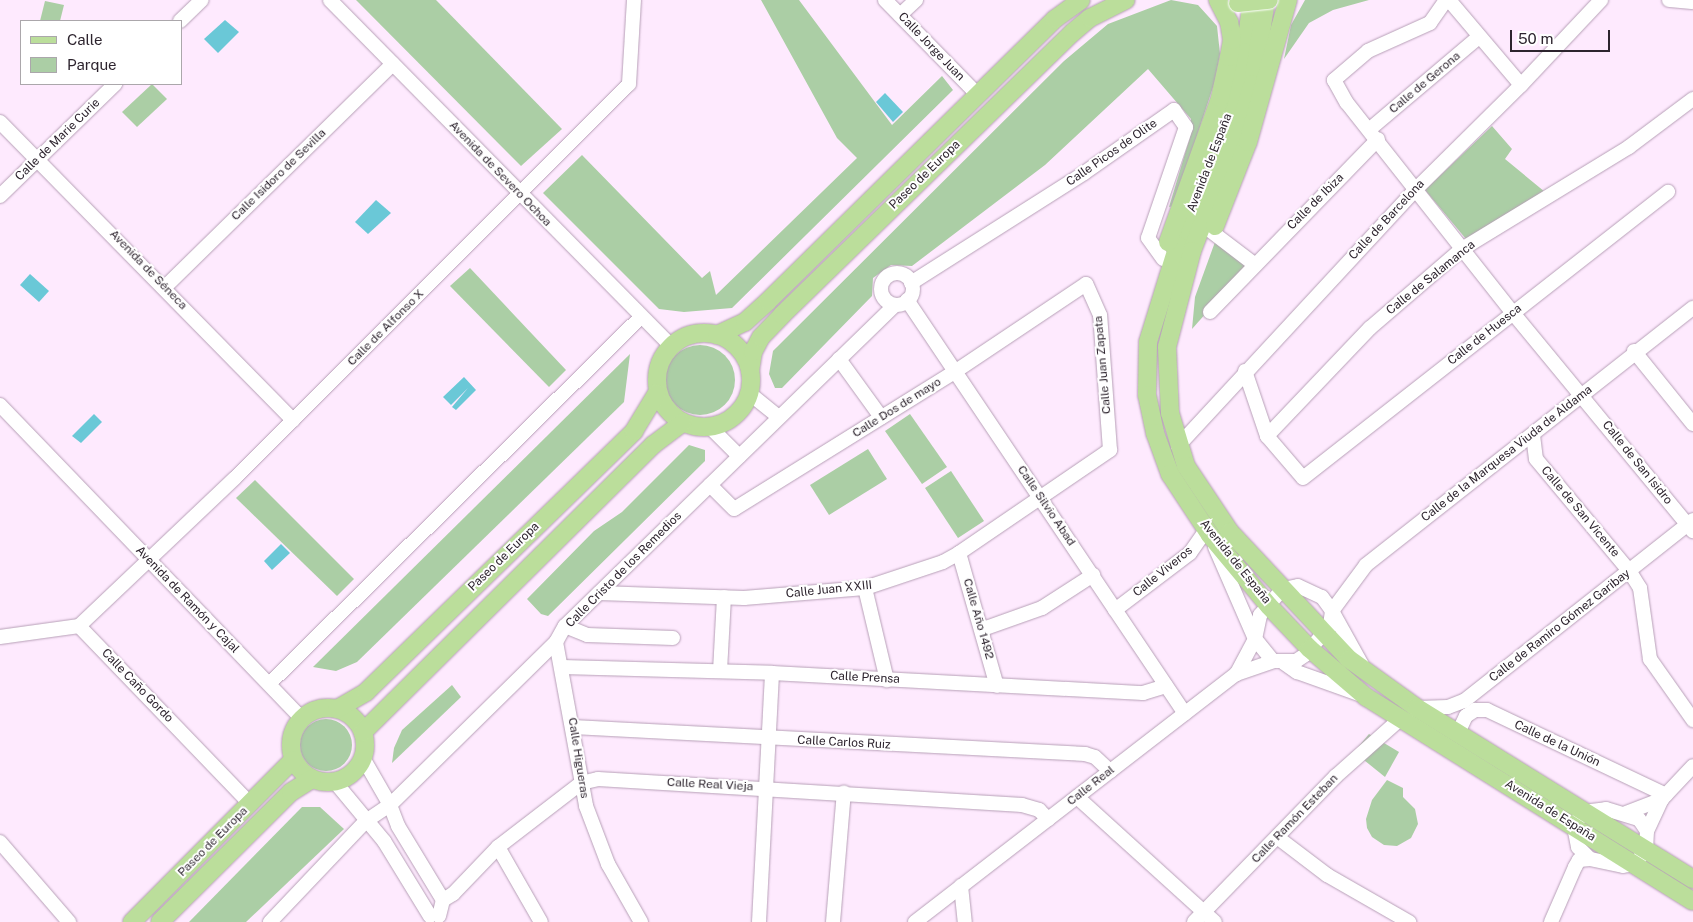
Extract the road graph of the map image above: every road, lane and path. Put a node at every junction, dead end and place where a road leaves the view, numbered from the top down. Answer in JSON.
{"nodes":[{"id":1,"x":202,"y":0,"type":"edge"},
{"id":2,"x":330,"y":0,"type":"edge"},
{"id":3,"x":634,"y":0,"type":"edge"},
{"id":4,"x":885,"y":0,"type":"edge"},
{"id":5,"x":916,"y":0,"type":"edge"},
{"id":6,"x":1082,"y":0,"type":"edge"},
{"id":7,"x":1126,"y":0,"type":"edge"},
{"id":8,"x":1218,"y":0,"type":"edge"},
{"id":9,"x":1268,"y":0,"type":"edge"},
{"id":10,"x":1288,"y":0,"type":"edge"},
{"id":11,"x":1448,"y":0,"type":"edge"},
{"id":12,"x":1601,"y":0,"type":"edge"},
{"id":13,"x":1668,"y":0,"type":"edge"},
{"id":14,"x":1239,"y":1,"type":"edge"},
{"id":15,"x":1693,"y":2,"type":"edge"},
{"id":16,"x":900,"y":15,"type":"junction"},
{"id":17,"x":181,"y":20,"type":"edge"},
{"id":18,"x":1479,"y":37,"type":"junction"},
{"id":19,"x":393,"y":64,"type":"junction"},
{"id":20,"x":115,"y":85,"type":"edge"},
{"id":21,"x":1521,"y":86,"type":"junction"},
{"id":22,"x":977,"y":94,"type":"junction"},
{"id":23,"x":1693,"y":99,"type":"edge"},
{"id":24,"x":0,"y":122,"type":"edge"},
{"id":25,"x":1374,"y":134,"type":"junction"},
{"id":26,"x":38,"y":159,"type":"junction"},
{"id":27,"x":1417,"y":188,"type":"junction"},
{"id":28,"x":1668,"y":192,"type":"dead end"},
{"id":29,"x":521,"y":195,"type":"junction"},
{"id":30,"x":0,"y":196,"type":"edge"},
{"id":31,"x":1212,"y":232,"type":"junction"},
{"id":32,"x":1185,"y":248,"type":"junction"},
{"id":33,"x":1462,"y":249,"type":"junction"},
{"id":34,"x":1164,"y":259,"type":"junction"},
{"id":35,"x":1254,"y":264,"type":"junction"},
{"id":36,"x":911,"y":283,"type":"junction"},
{"id":37,"x":1086,"y":284,"type":"joint"},
{"id":38,"x":165,"y":287,"type":"junction"},
{"id":39,"x":902,"y":303,"type":"junction"},
{"id":40,"x":1177,"y":308,"type":"junction"},
{"id":41,"x":1693,"y":308,"type":"edge"},
{"id":42,"x":1155,"y":311,"type":"junction"},
{"id":43,"x":1210,"y":312,"type":"dead end"},
{"id":44,"x":1513,"y":313,"type":"junction"},
{"id":45,"x":641,"y":317,"type":"junction"},
{"id":46,"x":717,"y":335,"type":"junction"},
{"id":47,"x":671,"y":346,"type":"junction"},
{"id":48,"x":1634,"y":352,"type":"junction"},
{"id":49,"x":839,"y":359,"type":"junction"},
{"id":50,"x":750,"y":371,"type":"junction"},
{"id":51,"x":956,"y":371,"type":"junction"},
{"id":52,"x":1245,"y":371,"type":"junction"},
{"id":53,"x":657,"y":393,"type":"junction"},
{"id":54,"x":749,"y":394,"type":"junction"},
{"id":55,"x":1581,"y":395,"type":"junction"},
{"id":56,"x":0,"y":404,"type":"edge"},
{"id":57,"x":779,"y":417,"type":"junction"},
{"id":58,"x":882,"y":417,"type":"junction"},
{"id":59,"x":293,"y":420,"type":"junction"},
{"id":60,"x":682,"y":423,"type":"junction"},
{"id":61,"x":1693,"y":424,"type":"edge"},
{"id":62,"x":711,"y":428,"type":"junction"},
{"id":63,"x":1533,"y":435,"type":"junction"},
{"id":64,"x":1267,"y":436,"type":"junction"},
{"id":65,"x":1178,"y":446,"type":"junction"},
{"id":66,"x":1110,"y":450,"type":"joint"},
{"id":67,"x":739,"y":456,"type":"junction"},
{"id":68,"x":710,"y":485,"type":"junction"},
{"id":69,"x":1041,"y":499,"type":"junction"},
{"id":70,"x":1691,"y":525,"type":"edge"},
{"id":71,"x":1208,"y":532,"type":"junction"},
{"id":72,"x":959,"y":553,"type":"junction"},
{"id":73,"x":150,"y":561,"type":"junction"},
{"id":74,"x":1630,"y":572,"type":"junction"},
{"id":75,"x":1093,"y":575,"type":"junction"},
{"id":76,"x":865,"y":588,"type":"junction"},
{"id":77,"x":1283,"y":589,"type":"junction"},
{"id":78,"x":599,"y":594,"type":"junction"},
{"id":79,"x":724,"y":597,"type":"junction"},
{"id":80,"x":1269,"y":606,"type":"junction"},
{"id":81,"x":1115,"y":610,"type":"junction"},
{"id":82,"x":1332,"y":611,"type":"junction"},
{"id":83,"x":79,"y":626,"type":"junction"},
{"id":84,"x":565,"y":626,"type":"junction"},
{"id":85,"x":983,"y":629,"type":"junction"},
{"id":86,"x":1324,"y":635,"type":"junction"},
{"id":87,"x":0,"y":637,"type":"edge"},
{"id":88,"x":673,"y":638,"type":"dead end"},
{"id":89,"x":1255,"y":639,"type":"junction"},
{"id":90,"x":556,"y":642,"type":"junction"},
{"id":91,"x":1310,"y":650,"type":"junction"},
{"id":92,"x":1279,"y":662,"type":"junction"},
{"id":93,"x":562,"y":667,"type":"junction"},
{"id":94,"x":720,"y":671,"type":"junction"},
{"id":95,"x":1366,"y":671,"type":"junction"},
{"id":96,"x":772,"y":672,"type":"junction"},
{"id":97,"x":1236,"y":674,"type":"junction"},
{"id":98,"x":888,"y":680,"type":"junction"},
{"id":99,"x":268,"y":684,"type":"junction"},
{"id":100,"x":996,"y":686,"type":"junction"},
{"id":101,"x":1166,"y":686,"type":"junction"},
{"id":102,"x":1476,"y":690,"type":"junction"},
{"id":103,"x":1366,"y":697,"type":"junction"},
{"id":104,"x":1417,"y":708,"type":"junction"},
{"id":105,"x":338,"y":709,"type":"junction"},
{"id":106,"x":1480,"y":709,"type":"junction"},
{"id":107,"x":1185,"y":713,"type":"junction"},
{"id":108,"x":302,"y":719,"type":"junction"},
{"id":109,"x":1399,"y":720,"type":"junction"},
{"id":110,"x":1693,"y":720,"type":"edge"},
{"id":111,"x":573,"y":727,"type":"junction"},
{"id":112,"x":363,"y":732,"type":"junction"},
{"id":113,"x":1458,"y":733,"type":"junction"},
{"id":114,"x":769,"y":739,"type":"junction"},
{"id":115,"x":363,"y":758,"type":"junction"},
{"id":116,"x":293,"y":760,"type":"junction"},
{"id":117,"x":1693,"y":766,"type":"edge"},
{"id":118,"x":1110,"y":771,"type":"junction"},
{"id":119,"x":312,"y":779,"type":"junction"},
{"id":120,"x":335,"y":782,"type":"junction"},
{"id":121,"x":581,"y":783,"type":"junction"},
{"id":122,"x":767,"y":789,"type":"junction"},
{"id":123,"x":844,"y":792,"type":"junction"},
{"id":124,"x":1077,"y":797,"type":"junction"},
{"id":125,"x":1664,"y":797,"type":"junction"},
{"id":126,"x":250,"y":804,"type":"junction"},
{"id":127,"x":390,"y":806,"type":"junction"},
{"id":128,"x":1626,"y":813,"type":"junction"},
{"id":129,"x":1048,"y":819,"type":"junction"},
{"id":130,"x":1579,"y":819,"type":"junction"},
{"id":131,"x":366,"y":821,"type":"junction"},
{"id":132,"x":1647,"y":831,"type":"junction"},
{"id":133,"x":1277,"y":837,"type":"junction"},
{"id":134,"x":0,"y":842,"type":"edge"},
{"id":135,"x":498,"y":847,"type":"junction"},
{"id":136,"x":1640,"y":857,"type":"junction"},
{"id":137,"x":1590,"y":859,"type":"junction"},
{"id":138,"x":1693,"y":879,"type":"edge"},
{"id":139,"x":961,"y":886,"type":"junction"},
{"id":140,"x":442,"y":900,"type":"junction"},
{"id":141,"x":1693,"y":900,"type":"edge"},
{"id":142,"x":435,"y":919,"type":"edge"},
{"id":143,"x":1205,"y":919,"type":"edge"},
{"id":144,"x":69,"y":922,"type":"edge"},
{"id":145,"x":132,"y":922,"type":"edge"},
{"id":146,"x":160,"y":922,"type":"edge"},
{"id":147,"x":270,"y":922,"type":"edge"},
{"id":148,"x":541,"y":922,"type":"edge"},
{"id":149,"x":641,"y":922,"type":"edge"},
{"id":150,"x":759,"y":922,"type":"edge"},
{"id":151,"x":833,"y":922,"type":"edge"},
{"id":152,"x":915,"y":922,"type":"edge"},
{"id":153,"x":965,"y":922,"type":"edge"},
{"id":154,"x":1409,"y":922,"type":"edge"},
{"id":155,"x":1551,"y":922,"type":"edge"}],
"edges":[{"from":1,"to":17,"type":"street"},
{"from":2,"to":19,"type":"street","name":"Avenida de Severo Ochoa"},
{"from":3,"to":29,"type":"street","name":"Calle de Alfonso X"},
{"from":4,"to":16,"type":"street","name":"Calle Jorge Juan"},
{"from":5,"to":16,"type":"street"},
{"from":6,"to":22,"type":"main road","name":"Paseo de Europa"},
{"from":7,"to":50,"type":"main road","name":"Paseo de Europa"},
{"from":8,"to":34,"type":"main road"},
{"from":9,"to":14,"type":"main road","bridge":true},
{"from":9,"to":32,"type":"main road","name":"Avenida de España"},
{"from":10,"to":31,"type":"main road"},
{"from":11,"to":18,"type":"street"},
{"from":11,"to":25,"type":"street","name":"Calle de San Isidro"},
{"from":12,"to":21,"type":"street","name":"Calle de Barcelona"},
{"from":13,"to":15,"type":"street"},
{"from":14,"to":32,"type":"main road","name":"Avenida de España"},
{"from":16,"to":22,"type":"street","name":"Calle Jorge Juan"},
{"from":18,"to":21,"type":"street"},
{"from":18,"to":25,"type":"street","name":"Calle de Gerona"},
{"from":19,"to":29,"type":"street","name":"Avenida de Severo Ochoa"},
{"from":19,"to":38,"type":"street","name":"Calle Isidoro de Sevilla"},
{"from":20,"to":26,"type":"street","name":"Calle de Marie Curie"},
{"from":21,"to":27,"type":"street","name":"Calle de Barcelona"},
{"from":22,"to":46,"type":"main road","name":"Paseo de Europa"},
{"from":23,"to":33,"type":"street","name":"Calle de Salamanca"},
{"from":24,"to":26,"type":"street","name":"Avenida de Séneca"},
{"from":25,"to":27,"type":"street","name":"Calle de San Isidro"},
{"from":25,"to":35,"type":"street","name":"Calle de Ibiza"},
{"from":26,"to":30,"type":"street","name":"Calle de Marie Curie"},
{"from":26,"to":38,"type":"street","name":"Avenida de Séneca"},
{"from":27,"to":33,"type":"street","name":"Calle de San Isidro"},
{"from":27,"to":52,"type":"street","name":"Calle de Barcelona"},
{"from":28,"to":44,"type":"street","name":"Calle de Huesca"},
{"from":29,"to":45,"type":"street","name":"Avenida de Severo Ochoa"},
{"from":29,"to":59,"type":"street","name":"Calle de Alfonso X"},
{"from":31,"to":35,"type":"street"},
{"from":31,"to":40,"type":"main road"},
{"from":32,"to":40,"type":"main road","name":"Avenida de España"},
{"from":32,"to":42,"type":"main road","name":"Avenida de España"},
{"from":33,"to":44,"type":"street","name":"Calle de San Isidro"},
{"from":33,"to":64,"type":"street","name":"Calle de Salamanca"},
{"from":34,"to":36,"type":"street","name":"Calle Picos de Olite"},
{"from":34,"to":42,"type":"main road"},
{"from":35,"to":43,"type":"street","name":"Calle de Ibiza"},
{"from":36,"to":39,"type":"street"},
{"from":36,"to":39,"type":"street"},
{"from":37,"to":51,"type":"street","name":"Calle Dos de mayo"},
{"from":37,"to":66,"type":"street","name":"Calle Juan Zapata"},
{"from":38,"to":59,"type":"street","name":"Avenida de Séneca"},
{"from":39,"to":49,"type":"street","name":"Calle Cristo de los Remedios"},
{"from":39,"to":51,"type":"street","name":"Calle Silvio Abad"},
{"from":40,"to":65,"type":"main road","name":"Avenida de España"},
{"from":41,"to":48,"type":"street","name":"Calle de la Marquesa Viuda de Aldama"},
{"from":42,"to":71,"type":"main road","name":"Avenida de España"},
{"from":44,"to":55,"type":"street","name":"Calle de San Isidro"},
{"from":44,"to":64,"type":"street","name":"Calle de Huesca"},
{"from":45,"to":47,"type":"street","name":"Avenida de Severo Ochoa"},
{"from":45,"to":99,"type":"street"},
{"from":46,"to":47,"type":"main road"},
{"from":46,"to":50,"type":"main road"},
{"from":47,"to":53,"type":"main road"},
{"from":48,"to":55,"type":"street","name":"Calle de la Marquesa Viuda de Aldama"},
{"from":48,"to":61,"type":"street"},
{"from":49,"to":57,"type":"street","name":"Calle Cristo de los Remedios"},
{"from":49,"to":58,"type":"street"},
{"from":50,"to":54,"type":"main road"},
{"from":51,"to":58,"type":"street","name":"Calle Dos de mayo"},
{"from":51,"to":69,"type":"street","name":"Calle Silvio Abad"},
{"from":52,"to":64,"type":"street"},
{"from":52,"to":65,"type":"street","name":"Calle de Barcelona"},
{"from":53,"to":60,"type":"main road"},
{"from":53,"to":105,"type":"main road","name":"Paseo de Europa"},
{"from":54,"to":57,"type":"street"},
{"from":54,"to":62,"type":"main road"},
{"from":55,"to":63,"type":"street","name":"Calle de la Marquesa Viuda de Aldama"},
{"from":55,"to":70,"type":"street","name":"Calle de San Isidro"},
{"from":56,"to":73,"type":"street","name":"Avenida de Ramón y Cajal"},
{"from":57,"to":67,"type":"street","name":"Calle Cristo de los Remedios"},
{"from":58,"to":68,"type":"street","name":"Calle Dos de mayo"},
{"from":59,"to":73,"type":"street","name":"Calle de Alfonso X"},
{"from":60,"to":62,"type":"main road"},
{"from":60,"to":112,"type":"main road","name":"Paseo de Europa"},
{"from":62,"to":67,"type":"street"},
{"from":63,"to":74,"type":"street","name":"Calle de San Vicente"},
{"from":63,"to":82,"type":"street","name":"Calle de la Marquesa Viuda de Aldama"},
{"from":65,"to":77,"type":"main road","name":"Avenida de España"},
{"from":66,"to":69,"type":"street","name":"Calle Juan XXIII"},
{"from":67,"to":68,"type":"street","name":"Calle Cristo de los Remedios"},
{"from":68,"to":78,"type":"street","name":"Calle Cristo de los Remedios"},
{"from":69,"to":72,"type":"street","name":"Calle Juan XXIII"},
{"from":69,"to":75,"type":"street","name":"Calle Silvio Abad"},
{"from":70,"to":74,"type":"street","name":"Calle de Ramiro Gómez Garibay"},
{"from":71,"to":80,"type":"main road","name":"Avenida de España"},
{"from":71,"to":81,"type":"street","name":"Calle Viveros"},
{"from":71,"to":89,"type":"street"},
{"from":72,"to":76,"type":"street","name":"Calle Juan XXIII"},
{"from":72,"to":85,"type":"street","name":"Calle Año 1492"},
{"from":73,"to":83,"type":"street","name":"Calle de Alfonso X"},
{"from":73,"to":99,"type":"street","name":"Avenida de Ramón y Cajal"},
{"from":74,"to":102,"type":"street","name":"Calle de Ramiro Gómez Garibay"},
{"from":74,"to":110,"type":"street","name":"Calle de San Vicente"},
{"from":75,"to":81,"type":"street","name":"Calle Silvio Abad"},
{"from":75,"to":85,"type":"street"},
{"from":76,"to":79,"type":"street","name":"Calle Juan XXIII"},
{"from":76,"to":98,"type":"street"},
{"from":77,"to":80,"type":"street"},
{"from":77,"to":82,"type":"street"},
{"from":77,"to":86,"type":"main road","name":"Avenida de España"},
{"from":78,"to":79,"type":"street","name":"Calle Juan XXIII"},
{"from":78,"to":84,"type":"street","name":"Calle Cristo de los Remedios"},
{"from":79,"to":94,"type":"street"},
{"from":80,"to":89,"type":"street"},
{"from":80,"to":91,"type":"main road","name":"Avenida de España"},
{"from":81,"to":101,"type":"street","name":"Calle Silvio Abad"},
{"from":82,"to":86,"type":"street","name":"Calle de la Marquesa Viuda de Aldama"},
{"from":82,"to":95,"type":"street"},
{"from":83,"to":87,"type":"street"},
{"from":83,"to":126,"type":"street","name":"Calle Caño Gordo"},
{"from":84,"to":88,"type":"street"},
{"from":84,"to":90,"type":"street","name":"Calle Cristo de los Remedios"},
{"from":85,"to":100,"type":"street","name":"Calle Año 1492"},
{"from":86,"to":91,"type":"street","name":"Calle Real"},
{"from":86,"to":95,"type":"main road","name":"Avenida de España"},
{"from":89,"to":92,"type":"street"},
{"from":89,"to":97,"type":"street"},
{"from":90,"to":93,"type":"street","name":"Calle Higueras"},
{"from":90,"to":127,"type":"street","name":"Calle Cristo de los Remedios"},
{"from":91,"to":92,"type":"street","name":"Calle Real"},
{"from":91,"to":103,"type":"main road","name":"Avenida de España"},
{"from":92,"to":97,"type":"street","name":"Calle Real"},
{"from":92,"to":103,"type":"street"},
{"from":93,"to":94,"type":"street","name":"Calle Prensa"},
{"from":93,"to":111,"type":"street","name":"Calle Higueras"},
{"from":94,"to":96,"type":"street","name":"Calle Prensa"},
{"from":95,"to":104,"type":"main road","name":"Avenida de España"},
{"from":96,"to":98,"type":"street","name":"Calle Prensa"},
{"from":96,"to":114,"type":"street"},
{"from":97,"to":107,"type":"street","name":"Calle Real"},
{"from":98,"to":100,"type":"street","name":"Calle Prensa"},
{"from":99,"to":108,"type":"street","name":"Avenida de Ramón y Cajal"},
{"from":100,"to":101,"type":"street","name":"Calle Prensa"},
{"from":101,"to":107,"type":"street","name":"Calle Silvio Abad"},
{"from":102,"to":104,"type":"street","name":"Calle de Ramiro Gómez Garibay"},
{"from":102,"to":106,"type":"street"},
{"from":103,"to":109,"type":"main road","name":"Avenida de España"},
{"from":104,"to":113,"type":"main road","name":"Avenida de España"},
{"from":105,"to":108,"type":"main road"},
{"from":105,"to":112,"type":"main road"},
{"from":106,"to":113,"type":"street"},
{"from":106,"to":125,"type":"street","name":"Calle de la Unión"},
{"from":107,"to":118,"type":"street","name":"Calle Real"},
{"from":108,"to":116,"type":"main road"},
{"from":109,"to":130,"type":"main road","name":"Avenida de España"},
{"from":109,"to":133,"type":"street","name":"Calle Ramón Esteban"},
{"from":111,"to":114,"type":"street","name":"Calle Carlos Ruiz"},
{"from":111,"to":121,"type":"street","name":"Calle Higueras"},
{"from":112,"to":115,"type":"main road"},
{"from":113,"to":130,"type":"main road","name":"Avenida de España"},
{"from":114,"to":118,"type":"street","name":"Calle Carlos Ruiz"},
{"from":114,"to":122,"type":"street"},
{"from":115,"to":120,"type":"main road"},
{"from":115,"to":127,"type":"street"},
{"from":116,"to":119,"type":"main road"},
{"from":116,"to":126,"type":"main road","name":"Paseo de Europa"},
{"from":117,"to":125,"type":"street"},
{"from":118,"to":124,"type":"street","name":"Calle Real"},
{"from":119,"to":120,"type":"main road"},
{"from":119,"to":146,"type":"main road","name":"Paseo de Europa"},
{"from":120,"to":131,"type":"street"},
{"from":121,"to":122,"type":"street","name":"Calle Real Vieja"},
{"from":121,"to":135,"type":"street","name":"Calle Real Vieja"},
{"from":121,"to":149,"type":"street","name":"Calle Higueras"},
{"from":122,"to":123,"type":"street","name":"Calle Real Vieja"},
{"from":122,"to":150,"type":"street"},
{"from":123,"to":129,"type":"street","name":"Calle Real Vieja"},
{"from":123,"to":151,"type":"street"},
{"from":124,"to":129,"type":"street","name":"Calle Real"},
{"from":124,"to":143,"type":"street"},
{"from":125,"to":128,"type":"street"},
{"from":125,"to":132,"type":"street"},
{"from":126,"to":145,"type":"main road","name":"Paseo de Europa"},
{"from":127,"to":131,"type":"street","name":"Calle Cristo de los Remedios"},
{"from":127,"to":140,"type":"street"},
{"from":128,"to":130,"type":"street"},
{"from":128,"to":132,"type":"street"},
{"from":129,"to":139,"type":"street","name":"Calle Real"},
{"from":130,"to":136,"type":"main road","name":"Avenida de España"},
{"from":130,"to":137,"type":"street"},
{"from":131,"to":142,"type":"street"},
{"from":131,"to":147,"type":"street","name":"Calle Cristo de los Remedios"},
{"from":132,"to":136,"type":"street"},
{"from":133,"to":143,"type":"street","name":"Calle Ramón Esteban"},
{"from":133,"to":154,"type":"street"},
{"from":134,"to":144,"type":"street"},
{"from":135,"to":140,"type":"street","name":"Calle Real Vieja"},
{"from":135,"to":148,"type":"street"},
{"from":136,"to":137,"type":"street"},
{"from":136,"to":138,"type":"main road","name":"Avenida de España"},
{"from":136,"to":141,"type":"main road","name":"Avenida de España"},
{"from":137,"to":155,"type":"street"},
{"from":139,"to":152,"type":"street","name":"Calle Real"},
{"from":139,"to":153,"type":"street"},
{"from":140,"to":142,"type":"street"}]}
